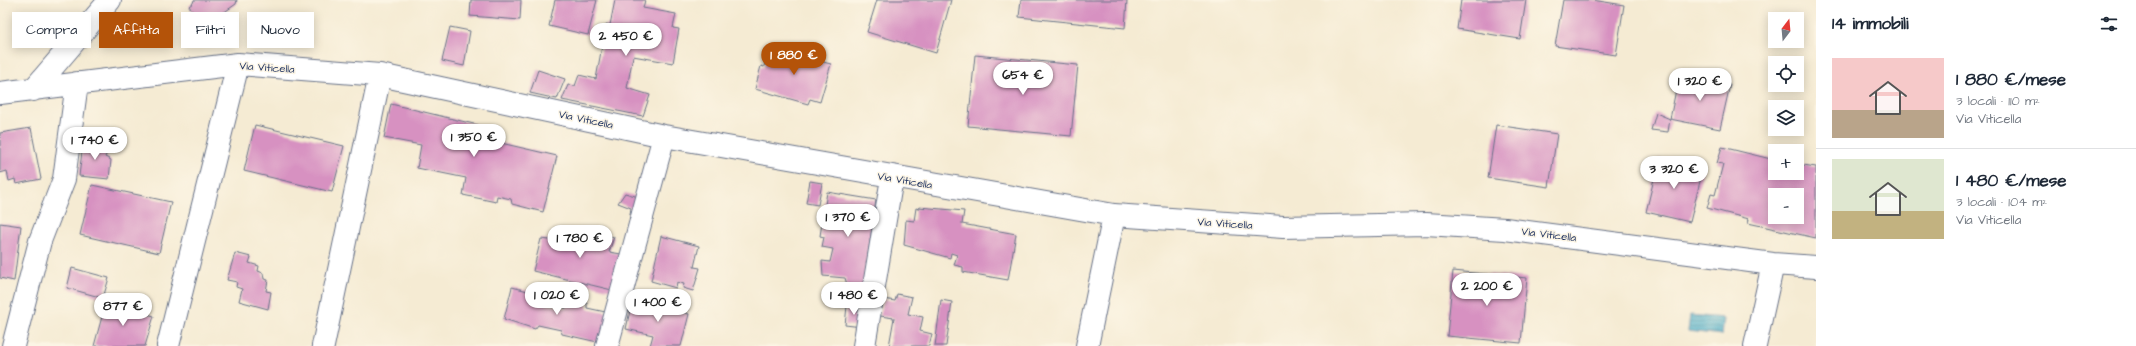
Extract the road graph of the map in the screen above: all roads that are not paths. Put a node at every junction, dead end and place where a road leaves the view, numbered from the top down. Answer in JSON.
{"nodes":[{"id":1,"x":110,"y":0,"type":"edge"},
{"id":2,"x":238,"y":64,"type":"junction"},
{"id":3,"x":380,"y":76,"type":"junction"},
{"id":4,"x":77,"y":83,"type":"junction"},
{"id":5,"x":33,"y":90,"type":"junction"},
{"id":6,"x":0,"y":94,"type":"edge"},
{"id":7,"x":664,"y":136,"type":"junction"},
{"id":8,"x":892,"y":178,"type":"junction"},
{"id":9,"x":1114,"y":215,"type":"junction"},
{"id":10,"x":1773,"y":264,"type":"junction"},
{"id":11,"x":1816,"y":267,"type":"edge"},
{"id":12,"x":12,"y":346,"type":"edge"},
{"id":13,"x":168,"y":346,"type":"edge"},
{"id":14,"x":323,"y":346,"type":"edge"},
{"id":15,"x":607,"y":346,"type":"edge"},
{"id":16,"x":864,"y":346,"type":"edge"},
{"id":17,"x":1087,"y":346,"type":"edge"},
{"id":18,"x":1755,"y":346,"type":"edge"}],
"edges":[{"from":1,"to":5,"type":"street"},
{"from":2,"to":3,"type":"street","name":"Via Viticella"},
{"from":2,"to":4,"type":"street","name":"Via Viticella"},
{"from":2,"to":13,"type":"street"},
{"from":3,"to":7,"type":"street","name":"Via Viticella"},
{"from":3,"to":14,"type":"street"},
{"from":4,"to":5,"type":"street","name":"Via Viticella"},
{"from":4,"to":12,"type":"street"},
{"from":5,"to":6,"type":"street","name":"Via Viticella"},
{"from":7,"to":8,"type":"street","name":"Via Viticella"},
{"from":7,"to":15,"type":"street"},
{"from":8,"to":9,"type":"street","name":"Via Viticella"},
{"from":8,"to":16,"type":"street"},
{"from":9,"to":10,"type":"street","name":"Via Viticella"},
{"from":9,"to":17,"type":"street"},
{"from":10,"to":11,"type":"street","name":"Via Viticella"},
{"from":10,"to":18,"type":"street"}]}
